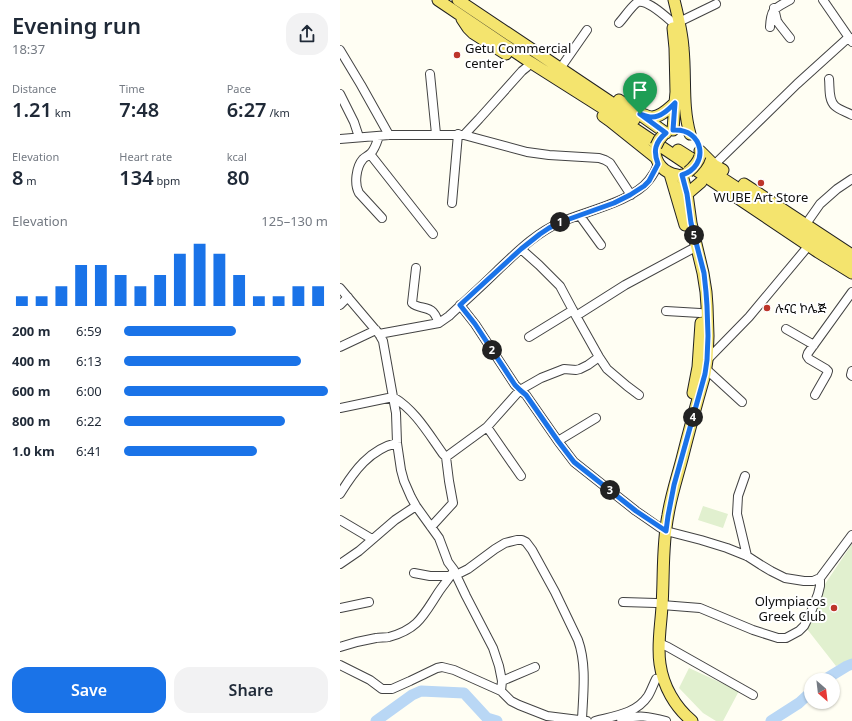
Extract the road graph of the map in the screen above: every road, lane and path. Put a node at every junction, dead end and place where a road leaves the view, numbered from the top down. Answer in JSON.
{"nodes":[{"id":1,"x":438,"y":0,"type":"edge"},
{"id":2,"x":666,"y":0,"type":"edge"},
{"id":3,"x":674,"y":0,"type":"edge"},
{"id":4,"x":790,"y":0,"type":"edge"},
{"id":5,"x":823,"y":0,"type":"edge"},
{"id":6,"x":716,"y":4,"type":"dead end"},
{"id":7,"x":459,"y":5,"type":"edge"},
{"id":8,"x":774,"y":8,"type":"junction"},
{"id":9,"x":676,"y":22,"type":"junction"},
{"id":10,"x":619,"y":23,"type":"dead end"},
{"id":11,"x":770,"y":28,"type":"dead end"},
{"id":12,"x":587,"y":30,"type":"dead end"},
{"id":13,"x":790,"y":38,"type":"dead end"},
{"id":14,"x":850,"y":40,"type":"edge"},
{"id":15,"x":340,"y":50,"type":"edge"},
{"id":16,"x":564,"y":63,"type":"junction"},
{"id":17,"x":527,"y":67,"type":"junction"},
{"id":18,"x":430,"y":74,"type":"dead end"},
{"id":19,"x":829,"y":78,"type":"dead end"},
{"id":20,"x":340,"y":94,"type":"edge"},
{"id":21,"x":675,"y":103,"type":"junction"},
{"id":22,"x":640,"y":114,"type":"junction"},
{"id":23,"x":852,"y":115,"type":"edge"},
{"id":24,"x":668,"y":133,"type":"junction"},
{"id":25,"x":436,"y":134,"type":"junction"},
{"id":26,"x":461,"y":134,"type":"junction"},
{"id":27,"x":690,"y":134,"type":"junction"},
{"id":28,"x":389,"y":135,"type":"junction"},
{"id":29,"x":379,"y":136,"type":"junction"},
{"id":30,"x":359,"y":137,"type":"junction"},
{"id":31,"x":340,"y":139,"type":"edge"},
{"id":32,"x":700,"y":152,"type":"junction"},
{"id":33,"x":370,"y":154,"type":"junction"},
{"id":34,"x":657,"y":161,"type":"junction"},
{"id":35,"x":714,"y":165,"type":"junction"},
{"id":36,"x":670,"y":174,"type":"junction"},
{"id":37,"x":686,"y":174,"type":"junction"},
{"id":38,"x":852,"y":179,"type":"edge"},
{"id":39,"x":702,"y":182,"type":"junction"},
{"id":40,"x":687,"y":194,"type":"junction"},
{"id":41,"x":630,"y":195,"type":"junction"},
{"id":42,"x":452,"y":203,"type":"dead end"},
{"id":43,"x":685,"y":212,"type":"junction"},
{"id":44,"x":580,"y":216,"type":"junction"},
{"id":45,"x":382,"y":218,"type":"dead end"},
{"id":46,"x":806,"y":224,"type":"junction"},
{"id":47,"x":433,"y":234,"type":"dead end"},
{"id":48,"x":601,"y":245,"type":"dead end"},
{"id":49,"x":521,"y":249,"type":"junction"},
{"id":50,"x":692,"y":249,"type":"junction"},
{"id":51,"x":805,"y":250,"type":"junction"},
{"id":52,"x":852,"y":255,"type":"edge"},
{"id":53,"x":852,"y":264,"type":"edge"},
{"id":54,"x":416,"y":268,"type":"dead end"},
{"id":55,"x":852,"y":273,"type":"edge"},
{"id":56,"x":852,"y":281,"type":"edge"},
{"id":57,"x":340,"y":288,"type":"edge"},
{"id":58,"x":852,"y":292,"type":"edge"},
{"id":59,"x":348,"y":297,"type":"junction"},
{"id":60,"x":340,"y":305,"type":"edge"},
{"id":61,"x":460,"y":305,"type":"junction"},
{"id":62,"x":666,"y":311,"type":"dead end"},
{"id":63,"x":575,"y":313,"type":"junction"},
{"id":64,"x":700,"y":313,"type":"junction"},
{"id":65,"x":439,"y":323,"type":"junction"},
{"id":66,"x":786,"y":329,"type":"dead end"},
{"id":67,"x":378,"y":332,"type":"junction"},
{"id":68,"x":529,"y":337,"type":"dead end"},
{"id":69,"x":814,"y":345,"type":"junction"},
{"id":70,"x":340,"y":347,"type":"edge"},
{"id":71,"x":599,"y":357,"type":"junction"},
{"id":72,"x":704,"y":365,"type":"junction"},
{"id":73,"x":852,"y":371,"type":"edge"},
{"id":74,"x":852,"y":376,"type":"edge"},
{"id":75,"x":520,"y":390,"type":"junction"},
{"id":76,"x":815,"y":394,"type":"dead end"},
{"id":77,"x":639,"y":395,"type":"dead end"},
{"id":78,"x":393,"y":397,"type":"junction"},
{"id":79,"x":742,"y":402,"type":"dead end"},
{"id":80,"x":340,"y":408,"type":"edge"},
{"id":81,"x":596,"y":418,"type":"dead end"},
{"id":82,"x":487,"y":427,"type":"junction"},
{"id":83,"x":558,"y":441,"type":"junction"},
{"id":84,"x":397,"y":443,"type":"junction"},
{"id":85,"x":446,"y":457,"type":"junction"},
{"id":86,"x":521,"y":476,"type":"dead end"},
{"id":87,"x":744,"y":476,"type":"dead end"},
{"id":88,"x":340,"y":494,"type":"edge"},
{"id":89,"x":416,"y":506,"type":"junction"},
{"id":90,"x":340,"y":520,"type":"edge"},
{"id":91,"x":431,"y":528,"type":"junction"},
{"id":92,"x":662,"y":529,"type":"junction"},
{"id":93,"x":852,"y":535,"type":"edge"},
{"id":94,"x":372,"y":539,"type":"junction"},
{"id":95,"x":747,"y":556,"type":"junction"},
{"id":96,"x":340,"y":564,"type":"edge"},
{"id":97,"x":414,"y":573,"type":"dead end"},
{"id":98,"x":453,"y":574,"type":"junction"},
{"id":99,"x":820,"y":578,"type":"junction"},
{"id":100,"x":369,"y":602,"type":"dead end"},
{"id":101,"x":623,"y":602,"type":"dead end"},
{"id":102,"x":659,"y":604,"type":"junction"},
{"id":103,"x":340,"y":608,"type":"edge"},
{"id":104,"x":659,"y":644,"type":"junction"},
{"id":105,"x":340,"y":647,"type":"edge"},
{"id":106,"x":340,"y":665,"type":"edge"},
{"id":107,"x":535,"y":667,"type":"dead end"},
{"id":108,"x":656,"y":679,"type":"junction"},
{"id":109,"x":502,"y":681,"type":"junction"},
{"id":110,"x":501,"y":691,"type":"junction"},
{"id":111,"x":753,"y":695,"type":"dead end"},
{"id":112,"x":584,"y":721,"type":"edge"},
{"id":113,"x":595,"y":721,"type":"edge"},
{"id":114,"x":614,"y":721,"type":"edge"},
{"id":115,"x":666,"y":721,"type":"edge"},
{"id":116,"x":682,"y":721,"type":"edge"},
{"id":117,"x":692,"y":721,"type":"edge"}],
"edges":[{"from":1,"to":7,"type":"main road"},
{"from":2,"to":9,"type":"main road"},
{"from":3,"to":9,"type":"main road"},
{"from":4,"to":8,"type":"street"},
{"from":5,"to":14,"type":"street"},
{"from":6,"to":9,"type":"street"},
{"from":7,"to":16,"type":"main road"},
{"from":7,"to":17,"type":"main road"},
{"from":7,"to":53,"type":"main road"},
{"from":7,"to":55,"type":"main road"},
{"from":8,"to":11,"type":"street"},
{"from":8,"to":13,"type":"street"},
{"from":9,"to":10,"type":"street"},
{"from":9,"to":21,"type":"main road"},
{"from":9,"to":27,"type":"main road"},
{"from":12,"to":16,"type":"street"},
{"from":14,"to":35,"type":"street"},
{"from":15,"to":28,"type":"street"},
{"from":16,"to":22,"type":"main road"},
{"from":17,"to":26,"type":"street"},
{"from":17,"to":34,"type":"main road"},
{"from":18,"to":25,"type":"street"},
{"from":19,"to":23,"type":"street"},
{"from":20,"to":30,"type":"street"},
{"from":21,"to":22,"type":"main road"},
{"from":21,"to":24,"type":"main road"},
{"from":22,"to":24,"type":"main road"},
{"from":24,"to":27,"type":"main road"},
{"from":24,"to":34,"type":"main road","bridge":true},
{"from":25,"to":26,"type":"street"},
{"from":25,"to":28,"type":"street"},
{"from":26,"to":41,"type":"street"},
{"from":26,"to":42,"type":"street"},
{"from":27,"to":32,"type":"main road"},
{"from":28,"to":29,"type":"street"},
{"from":29,"to":30,"type":"street"},
{"from":29,"to":33,"type":"street"},
{"from":30,"to":31,"type":"street"},
{"from":32,"to":35,"type":"main road"},
{"from":32,"to":37,"type":"main road","bridge":true},
{"from":33,"to":45,"type":"street"},
{"from":33,"to":47,"type":"street"},
{"from":34,"to":36,"type":"main road"},
{"from":34,"to":41,"type":"street"},
{"from":35,"to":46,"type":"main road"},
{"from":36,"to":37,"type":"main road"},
{"from":36,"to":43,"type":"main road"},
{"from":37,"to":39,"type":"main road"},
{"from":37,"to":40,"type":"main road"},
{"from":38,"to":46,"type":"street"},
{"from":39,"to":40,"type":"main road"},
{"from":39,"to":51,"type":"main road"},
{"from":40,"to":43,"type":"main road"},
{"from":41,"to":44,"type":"street"},
{"from":43,"to":50,"type":"main road"},
{"from":43,"to":72,"type":"main road"},
{"from":44,"to":48,"type":"street"},
{"from":44,"to":49,"type":"street"},
{"from":46,"to":52,"type":"main road"},
{"from":49,"to":61,"type":"street"},
{"from":49,"to":63,"type":"street"},
{"from":50,"to":63,"type":"street"},
{"from":50,"to":64,"type":"main road"},
{"from":51,"to":56,"type":"main road"},
{"from":51,"to":72,"type":"street"},
{"from":54,"to":65,"type":"street"},
{"from":57,"to":59,"type":"street"},
{"from":58,"to":69,"type":"street"},
{"from":59,"to":60,"type":"street"},
{"from":59,"to":67,"type":"street"},
{"from":61,"to":65,"type":"street"},
{"from":61,"to":75,"type":"street"},
{"from":62,"to":64,"type":"street"},
{"from":63,"to":68,"type":"street"},
{"from":63,"to":71,"type":"street"},
{"from":64,"to":72,"type":"main road"},
{"from":65,"to":67,"type":"street"},
{"from":66,"to":69,"type":"street"},
{"from":67,"to":70,"type":"street"},
{"from":67,"to":78,"type":"street"},
{"from":69,"to":76,"type":"street"},
{"from":71,"to":75,"type":"street"},
{"from":71,"to":77,"type":"street"},
{"from":72,"to":79,"type":"street"},
{"from":72,"to":92,"type":"main road"},
{"from":73,"to":74,"type":"street"},
{"from":75,"to":82,"type":"street"},
{"from":75,"to":83,"type":"street"},
{"from":78,"to":80,"type":"street"},
{"from":78,"to":84,"type":"street"},
{"from":78,"to":85,"type":"street"},
{"from":81,"to":83,"type":"street"},
{"from":82,"to":85,"type":"street"},
{"from":82,"to":86,"type":"street"},
{"from":83,"to":92,"type":"street"},
{"from":84,"to":88,"type":"street"},
{"from":84,"to":89,"type":"street"},
{"from":85,"to":91,"type":"street"},
{"from":87,"to":95,"type":"street"},
{"from":89,"to":91,"type":"street"},
{"from":89,"to":94,"type":"street"},
{"from":90,"to":94,"type":"street"},
{"from":91,"to":98,"type":"street"},
{"from":92,"to":95,"type":"street"},
{"from":92,"to":102,"type":"main road"},
{"from":93,"to":99,"type":"street"},
{"from":94,"to":96,"type":"street"},
{"from":95,"to":99,"type":"street"},
{"from":97,"to":98,"type":"street"},
{"from":98,"to":105,"type":"street"},
{"from":98,"to":109,"type":"street"},
{"from":98,"to":112,"type":"street"},
{"from":99,"to":102,"type":"street"},
{"from":100,"to":103,"type":"street"},
{"from":101,"to":102,"type":"street"},
{"from":102,"to":104,"type":"main road"},
{"from":102,"to":108,"type":"main road"},
{"from":104,"to":111,"type":"street"},
{"from":104,"to":117,"type":"main road"},
{"from":106,"to":110,"type":"street"},
{"from":107,"to":109,"type":"street"},
{"from":108,"to":113,"type":"street"},
{"from":108,"to":116,"type":"main road"},
{"from":109,"to":110,"type":"street"},
{"from":110,"to":112,"type":"street"},
{"from":114,"to":115,"type":"street"}]}
